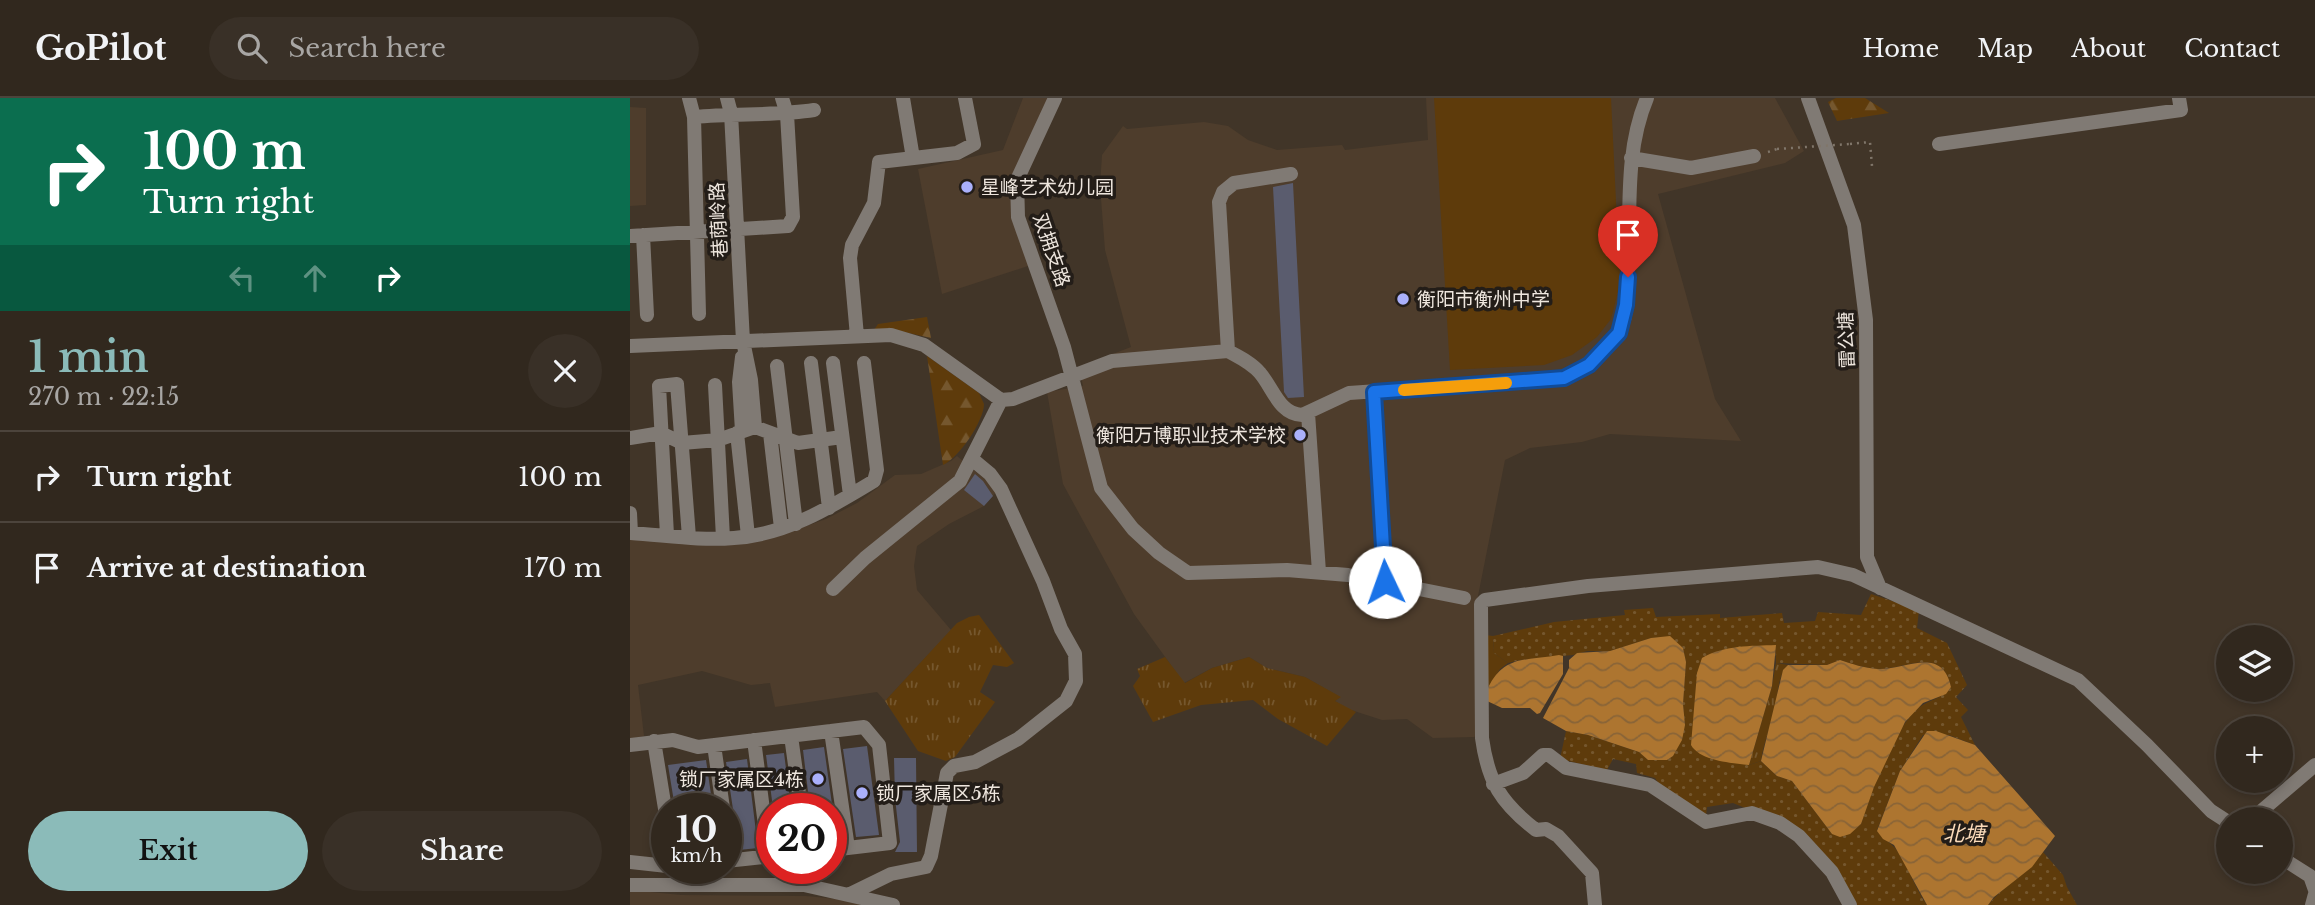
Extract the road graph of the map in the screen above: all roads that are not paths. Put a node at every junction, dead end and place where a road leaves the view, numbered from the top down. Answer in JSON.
{"nodes":[{"id":1,"x":690,"y":98,"type":"edge"},
{"id":2,"x":727,"y":98,"type":"edge"},
{"id":3,"x":782,"y":98,"type":"edge"},
{"id":4,"x":903,"y":98,"type":"edge"},
{"id":5,"x":965,"y":98,"type":"edge"},
{"id":6,"x":1055,"y":98,"type":"edge"},
{"id":7,"x":1647,"y":98,"type":"edge"},
{"id":8,"x":1808,"y":98,"type":"edge"},
{"id":9,"x":2179,"y":98,"type":"edge"},
{"id":10,"x":814,"y":110,"type":"dead end"},
{"id":11,"x":731,"y":113,"type":"junction"},
{"id":12,"x":787,"y":114,"type":"junction"},
{"id":13,"x":694,"y":117,"type":"junction"},
{"id":14,"x":1939,"y":144,"type":"dead end"},
{"id":15,"x":1754,"y":156,"type":"dead end"},
{"id":16,"x":914,"y":158,"type":"junction"},
{"id":17,"x":1632,"y":158,"type":"junction"},
{"id":18,"x":1290,"y":174,"type":"dead end"},
{"id":19,"x":737,"y":227,"type":"junction"},
{"id":20,"x":697,"y":230,"type":"junction"},
{"id":21,"x":637,"y":235,"type":"edge"},
{"id":22,"x":699,"y":314,"type":"dead end"},
{"id":23,"x":647,"y":315,"type":"dead end"},
{"id":24,"x":856,"y":336,"type":"junction"},
{"id":25,"x":743,"y":341,"type":"junction"},
{"id":26,"x":630,"y":346,"type":"edge"},
{"id":27,"x":1228,"y":351,"type":"junction"},
{"id":28,"x":811,"y":363,"type":"dead end"},
{"id":29,"x":833,"y":363,"type":"dead end"},
{"id":30,"x":864,"y":363,"type":"dead end"},
{"id":31,"x":777,"y":366,"type":"dead end"},
{"id":32,"x":1073,"y":377,"type":"junction"},
{"id":33,"x":715,"y":386,"type":"dead end"},
{"id":34,"x":1374,"y":392,"type":"junction"},
{"id":35,"x":1001,"y":400,"type":"junction"},
{"id":36,"x":1308,"y":414,"type":"junction"},
{"id":37,"x":745,"y":430,"type":"junction"},
{"id":38,"x":661,"y":433,"type":"junction"},
{"id":39,"x":770,"y":433,"type":"junction"},
{"id":40,"x":842,"y":437,"type":"junction"},
{"id":41,"x":630,"y":438,"type":"edge"},
{"id":42,"x":718,"y":440,"type":"junction"},
{"id":43,"x":786,"y":440,"type":"junction"},
{"id":44,"x":821,"y":440,"type":"junction"},
{"id":45,"x":682,"y":443,"type":"junction"},
{"id":46,"x":972,"y":459,"type":"junction"},
{"id":47,"x":850,"y":495,"type":"junction"},
{"id":48,"x":829,"y":508,"type":"junction"},
{"id":49,"x":630,"y":513,"type":"edge"},
{"id":50,"x":796,"y":524,"type":"junction"},
{"id":51,"x":780,"y":528,"type":"junction"},
{"id":52,"x":631,"y":533,"type":"edge"},
{"id":53,"x":667,"y":536,"type":"junction"},
{"id":54,"x":748,"y":536,"type":"junction"},
{"id":55,"x":688,"y":537,"type":"junction"},
{"id":56,"x":723,"y":538,"type":"junction"},
{"id":57,"x":1867,"y":557,"type":"junction"},
{"id":58,"x":1836,"y":571,"type":"junction"},
{"id":59,"x":1319,"y":572,"type":"junction"},
{"id":60,"x":1385,"y":582,"type":"junction"},
{"id":61,"x":1880,"y":588,"type":"junction"},
{"id":62,"x":833,"y":589,"type":"dead end"},
{"id":63,"x":1464,"y":598,"type":"dead end"},
{"id":64,"x":831,"y":731,"type":"junction"},
{"id":65,"x":791,"y":736,"type":"junction"},
{"id":66,"x":754,"y":740,"type":"junction"},
{"id":67,"x":654,"y":741,"type":"junction"},
{"id":68,"x":630,"y":745,"type":"edge"},
{"id":69,"x":715,"y":745,"type":"junction"},
{"id":70,"x":2315,"y":765,"type":"edge"},
{"id":71,"x":1493,"y":783,"type":"junction"},
{"id":72,"x":662,"y":793,"type":"edge"},
{"id":73,"x":721,"y":793,"type":"edge"},
{"id":74,"x":762,"y":793,"type":"edge"},
{"id":75,"x":799,"y":793,"type":"edge"},
{"id":76,"x":2266,"y":807,"type":"edge"},
{"id":77,"x":2216,"y":814,"type":"edge"},
{"id":78,"x":848,"y":848,"type":"joint"},
{"id":79,"x":630,"y":863,"type":"edge"},
{"id":80,"x":651,"y":865,"type":"edge"},
{"id":81,"x":2293,"y":865,"type":"edge"},
{"id":82,"x":630,"y":885,"type":"edge"},
{"id":83,"x":2315,"y":892,"type":"edge"},
{"id":84,"x":848,"y":895,"type":"junction"},
{"id":85,"x":893,"y":905,"type":"edge"},
{"id":86,"x":1595,"y":905,"type":"edge"},
{"id":87,"x":1850,"y":905,"type":"edge"},
{"id":88,"x":2312,"y":905,"type":"edge"}],
"edges":[{"from":1,"to":13,"type":"street"},
{"from":2,"to":11,"type":"street","name":"巷荫岭路"},
{"from":3,"to":12,"type":"street"},
{"from":4,"to":16,"type":"street"},
{"from":5,"to":16,"type":"street"},
{"from":6,"to":32,"type":"street","name":"双拥支路"},
{"from":7,"to":17,"type":"street"},
{"from":8,"to":57,"type":"street","name":"雷公塘"},
{"from":9,"to":14,"type":"street"},
{"from":10,"to":12,"type":"street"},
{"from":11,"to":12,"type":"street"},
{"from":11,"to":13,"type":"street"},
{"from":11,"to":19,"type":"street","name":"巷荫岭路"},
{"from":12,"to":19,"type":"street"},
{"from":13,"to":20,"type":"street"},
{"from":15,"to":17,"type":"street"},
{"from":16,"to":24,"type":"street"},
{"from":17,"to":34,"type":"street"},
{"from":18,"to":27,"type":"street"},
{"from":19,"to":20,"type":"street"},
{"from":19,"to":25,"type":"street","name":"巷荫岭路"},
{"from":20,"to":21,"type":"street"},
{"from":20,"to":22,"type":"street"},
{"from":21,"to":23,"type":"street"},
{"from":24,"to":25,"type":"street"},
{"from":24,"to":35,"type":"street"},
{"from":25,"to":26,"type":"street"},
{"from":25,"to":37,"type":"street","name":"巷荫岭路"},
{"from":27,"to":32,"type":"street"},
{"from":27,"to":36,"type":"street"},
{"from":28,"to":44,"type":"street"},
{"from":29,"to":40,"type":"street"},
{"from":30,"to":47,"type":"street"},
{"from":31,"to":43,"type":"street"},
{"from":32,"to":35,"type":"street"},
{"from":32,"to":59,"type":"street","name":"双拥支路"},
{"from":33,"to":42,"type":"street"},
{"from":34,"to":36,"type":"street"},
{"from":34,"to":60,"type":"street"},
{"from":35,"to":46,"type":"street"},
{"from":36,"to":59,"type":"street"},
{"from":37,"to":39,"type":"street"},
{"from":37,"to":42,"type":"street"},
{"from":37,"to":54,"type":"street","name":"巷荫岭路"},
{"from":38,"to":41,"type":"street"},
{"from":38,"to":45,"type":"street"},
{"from":38,"to":45,"type":"street"},
{"from":38,"to":53,"type":"street"},
{"from":39,"to":43,"type":"street"},
{"from":39,"to":51,"type":"street"},
{"from":40,"to":44,"type":"street"},
{"from":40,"to":47,"type":"street"},
{"from":42,"to":45,"type":"street"},
{"from":42,"to":56,"type":"street"},
{"from":43,"to":44,"type":"street"},
{"from":43,"to":50,"type":"street"},
{"from":44,"to":48,"type":"street"},
{"from":45,"to":55,"type":"street"},
{"from":46,"to":62,"type":"street"},
{"from":46,"to":84,"type":"street"},
{"from":47,"to":48,"type":"street"},
{"from":48,"to":50,"type":"street"},
{"from":49,"to":52,"type":"street"},
{"from":50,"to":51,"type":"street"},
{"from":51,"to":54,"type":"street"},
{"from":52,"to":53,"type":"street"},
{"from":53,"to":55,"type":"street"},
{"from":54,"to":56,"type":"street"},
{"from":55,"to":56,"type":"street"},
{"from":57,"to":58,"type":"street"},
{"from":57,"to":61,"type":"street","name":"雷公塘"},
{"from":58,"to":61,"type":"street"},
{"from":58,"to":71,"type":"street"},
{"from":59,"to":60,"type":"street","name":"双拥支路"},
{"from":60,"to":63,"type":"street","name":"双拥支路"},
{"from":61,"to":77,"type":"street"},
{"from":64,"to":65,"type":"street"},
{"from":64,"to":78,"type":"street"},
{"from":64,"to":78,"type":"street"},
{"from":65,"to":66,"type":"street"},
{"from":65,"to":75,"type":"street"},
{"from":66,"to":69,"type":"street"},
{"from":66,"to":74,"type":"street"},
{"from":67,"to":68,"type":"street"},
{"from":67,"to":69,"type":"street"},
{"from":67,"to":72,"type":"street"},
{"from":69,"to":73,"type":"street"},
{"from":70,"to":76,"type":"street"},
{"from":71,"to":86,"type":"street"},
{"from":71,"to":87,"type":"street"},
{"from":79,"to":80,"type":"street"},
{"from":81,"to":83,"type":"street"},
{"from":82,"to":84,"type":"street"},
{"from":83,"to":88,"type":"street"},
{"from":84,"to":85,"type":"street"}]}
